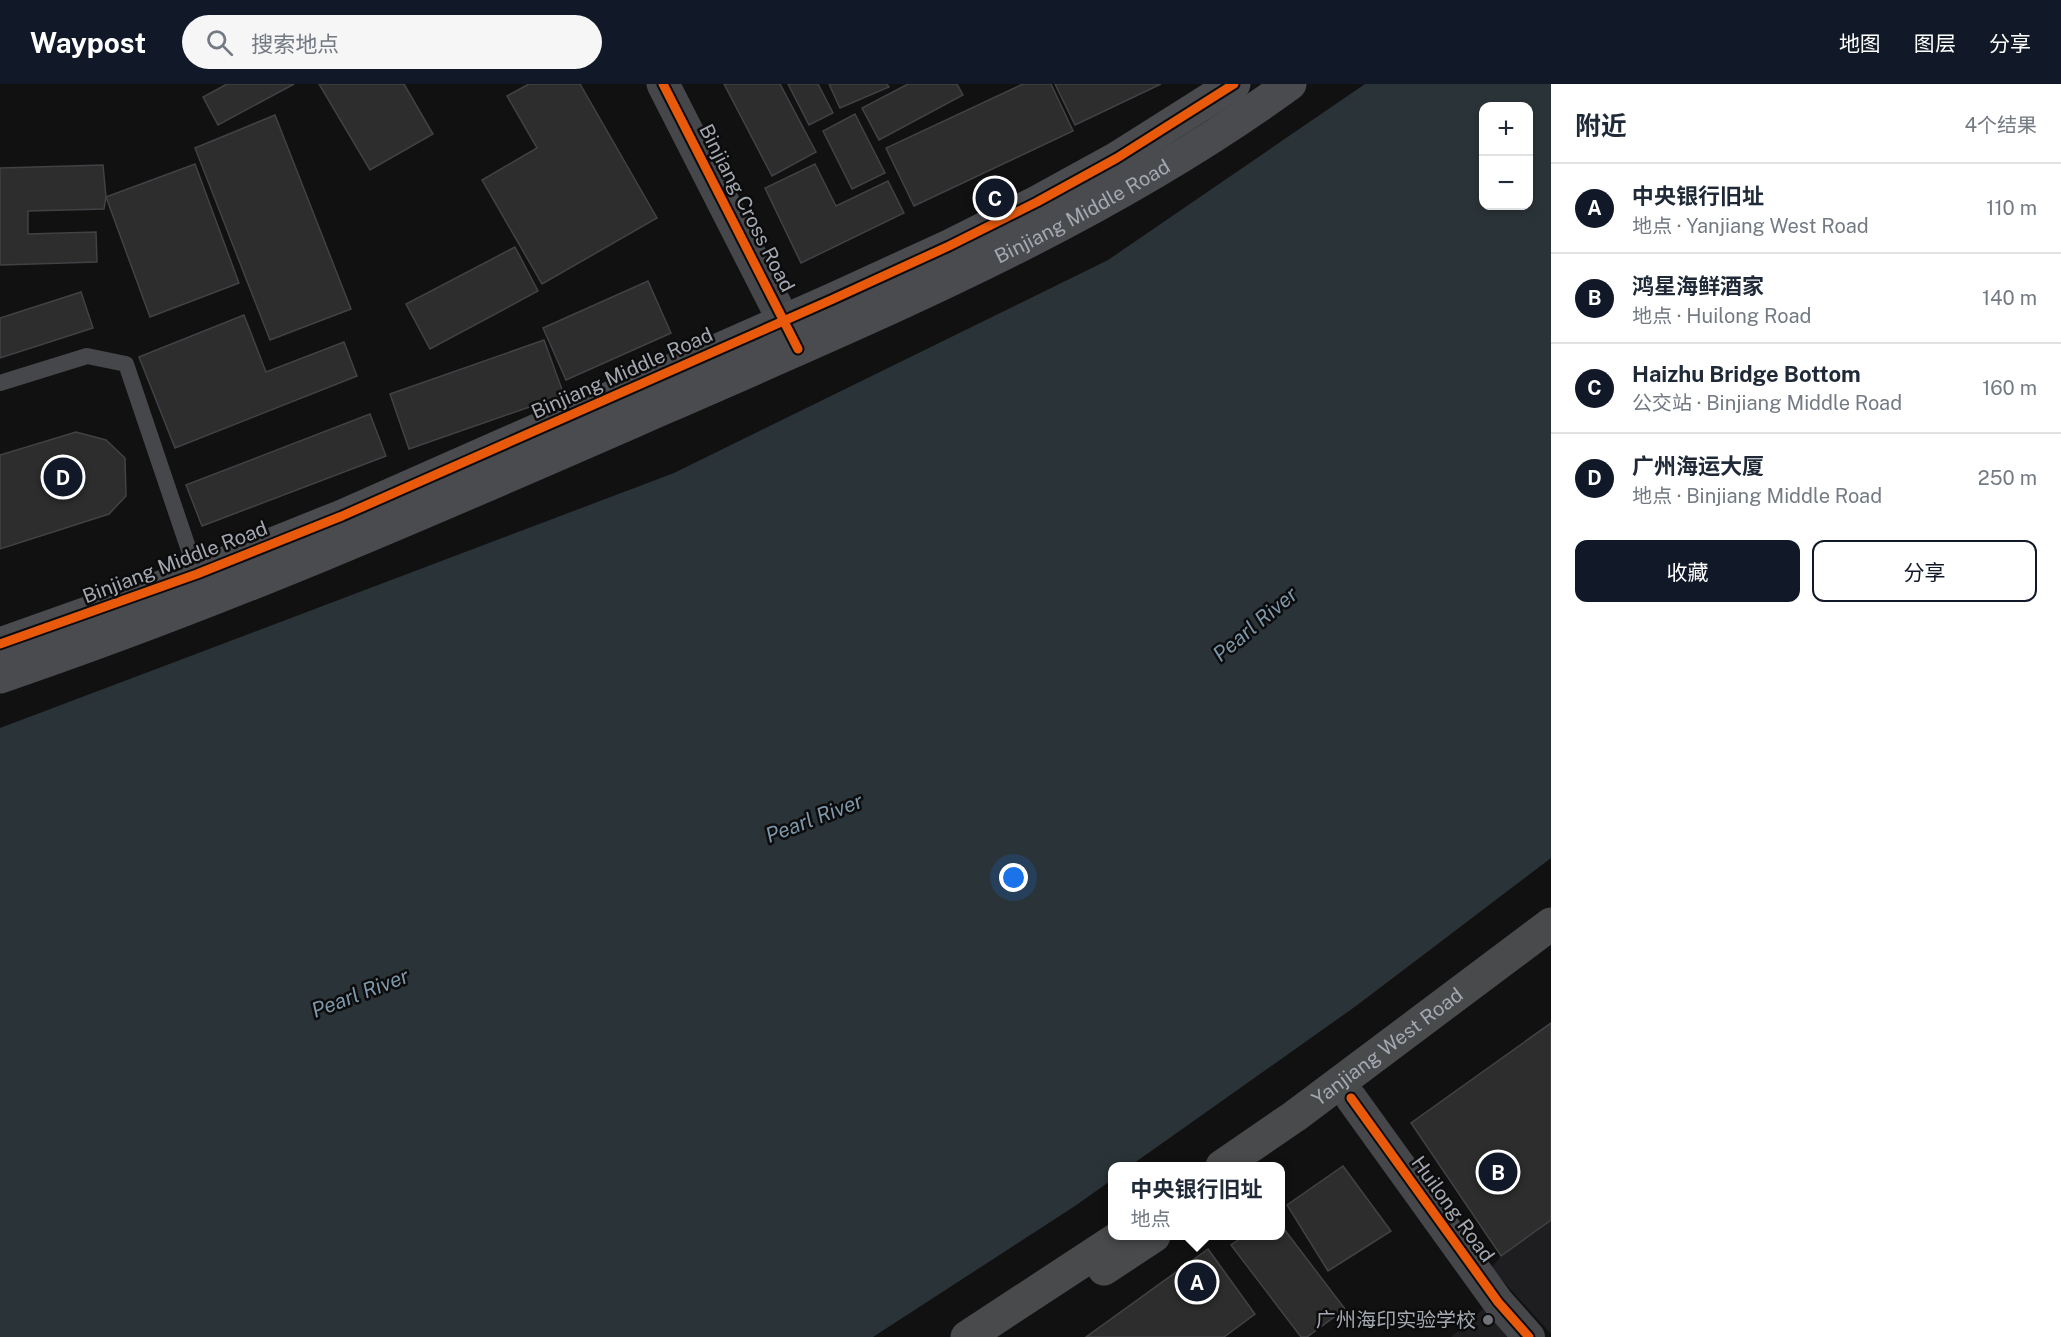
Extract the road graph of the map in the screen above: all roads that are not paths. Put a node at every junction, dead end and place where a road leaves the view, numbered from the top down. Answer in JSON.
{"nodes":[{"id":1,"x":663,"y":84,"type":"edge"},
{"id":2,"x":1233,"y":84,"type":"edge"},
{"id":3,"x":1290,"y":84,"type":"edge"},
{"id":4,"x":792,"y":334,"type":"junction"},
{"id":5,"x":0,"y":383,"type":"edge"},
{"id":6,"x":197,"y":574,"type":"junction"},
{"id":7,"x":0,"y":644,"type":"edge"},
{"id":8,"x":0,"y":677,"type":"edge"},
{"id":9,"x":1551,"y":924,"type":"edge"},
{"id":10,"x":1551,"y":948,"type":"edge"},
{"id":11,"x":1351,"y":1098,"type":"junction"},
{"id":12,"x":1229,"y":1162,"type":"edge"},
{"id":13,"x":1262,"y":1162,"type":"edge"},
{"id":14,"x":1115,"y":1240,"type":"edge"},
{"id":15,"x":1148,"y":1240,"type":"edge"},
{"id":16,"x":967,"y":1337,"type":"edge"},
{"id":17,"x":1003,"y":1337,"type":"edge"},
{"id":18,"x":1530,"y":1337,"type":"edge"}],
"edges":[{"from":1,"to":4,"type":"street","name":"Binjiang Cross Road"},
{"from":2,"to":4,"type":"main road","name":"Binjiang Middle Road"},
{"from":3,"to":4,"type":"main road","name":"Binjiang Middle Road"},
{"from":4,"to":6,"type":"main road","name":"Binjiang Middle Road"},
{"from":4,"to":8,"type":"main road","name":"Binjiang Middle Road"},
{"from":5,"to":6,"type":"lane"},
{"from":6,"to":7,"type":"main road","name":"Binjiang Middle Road"},
{"from":9,"to":12,"type":"main road","name":"Yanjiang West Road"},
{"from":10,"to":11,"type":"main road","name":"Yanjiang West Road"},
{"from":11,"to":13,"type":"main road","name":"Yanjiang West Road"},
{"from":11,"to":18,"type":"street","name":"Huilong Road"},
{"from":14,"to":16,"type":"main road"},
{"from":15,"to":17,"type":"main road"}]}
